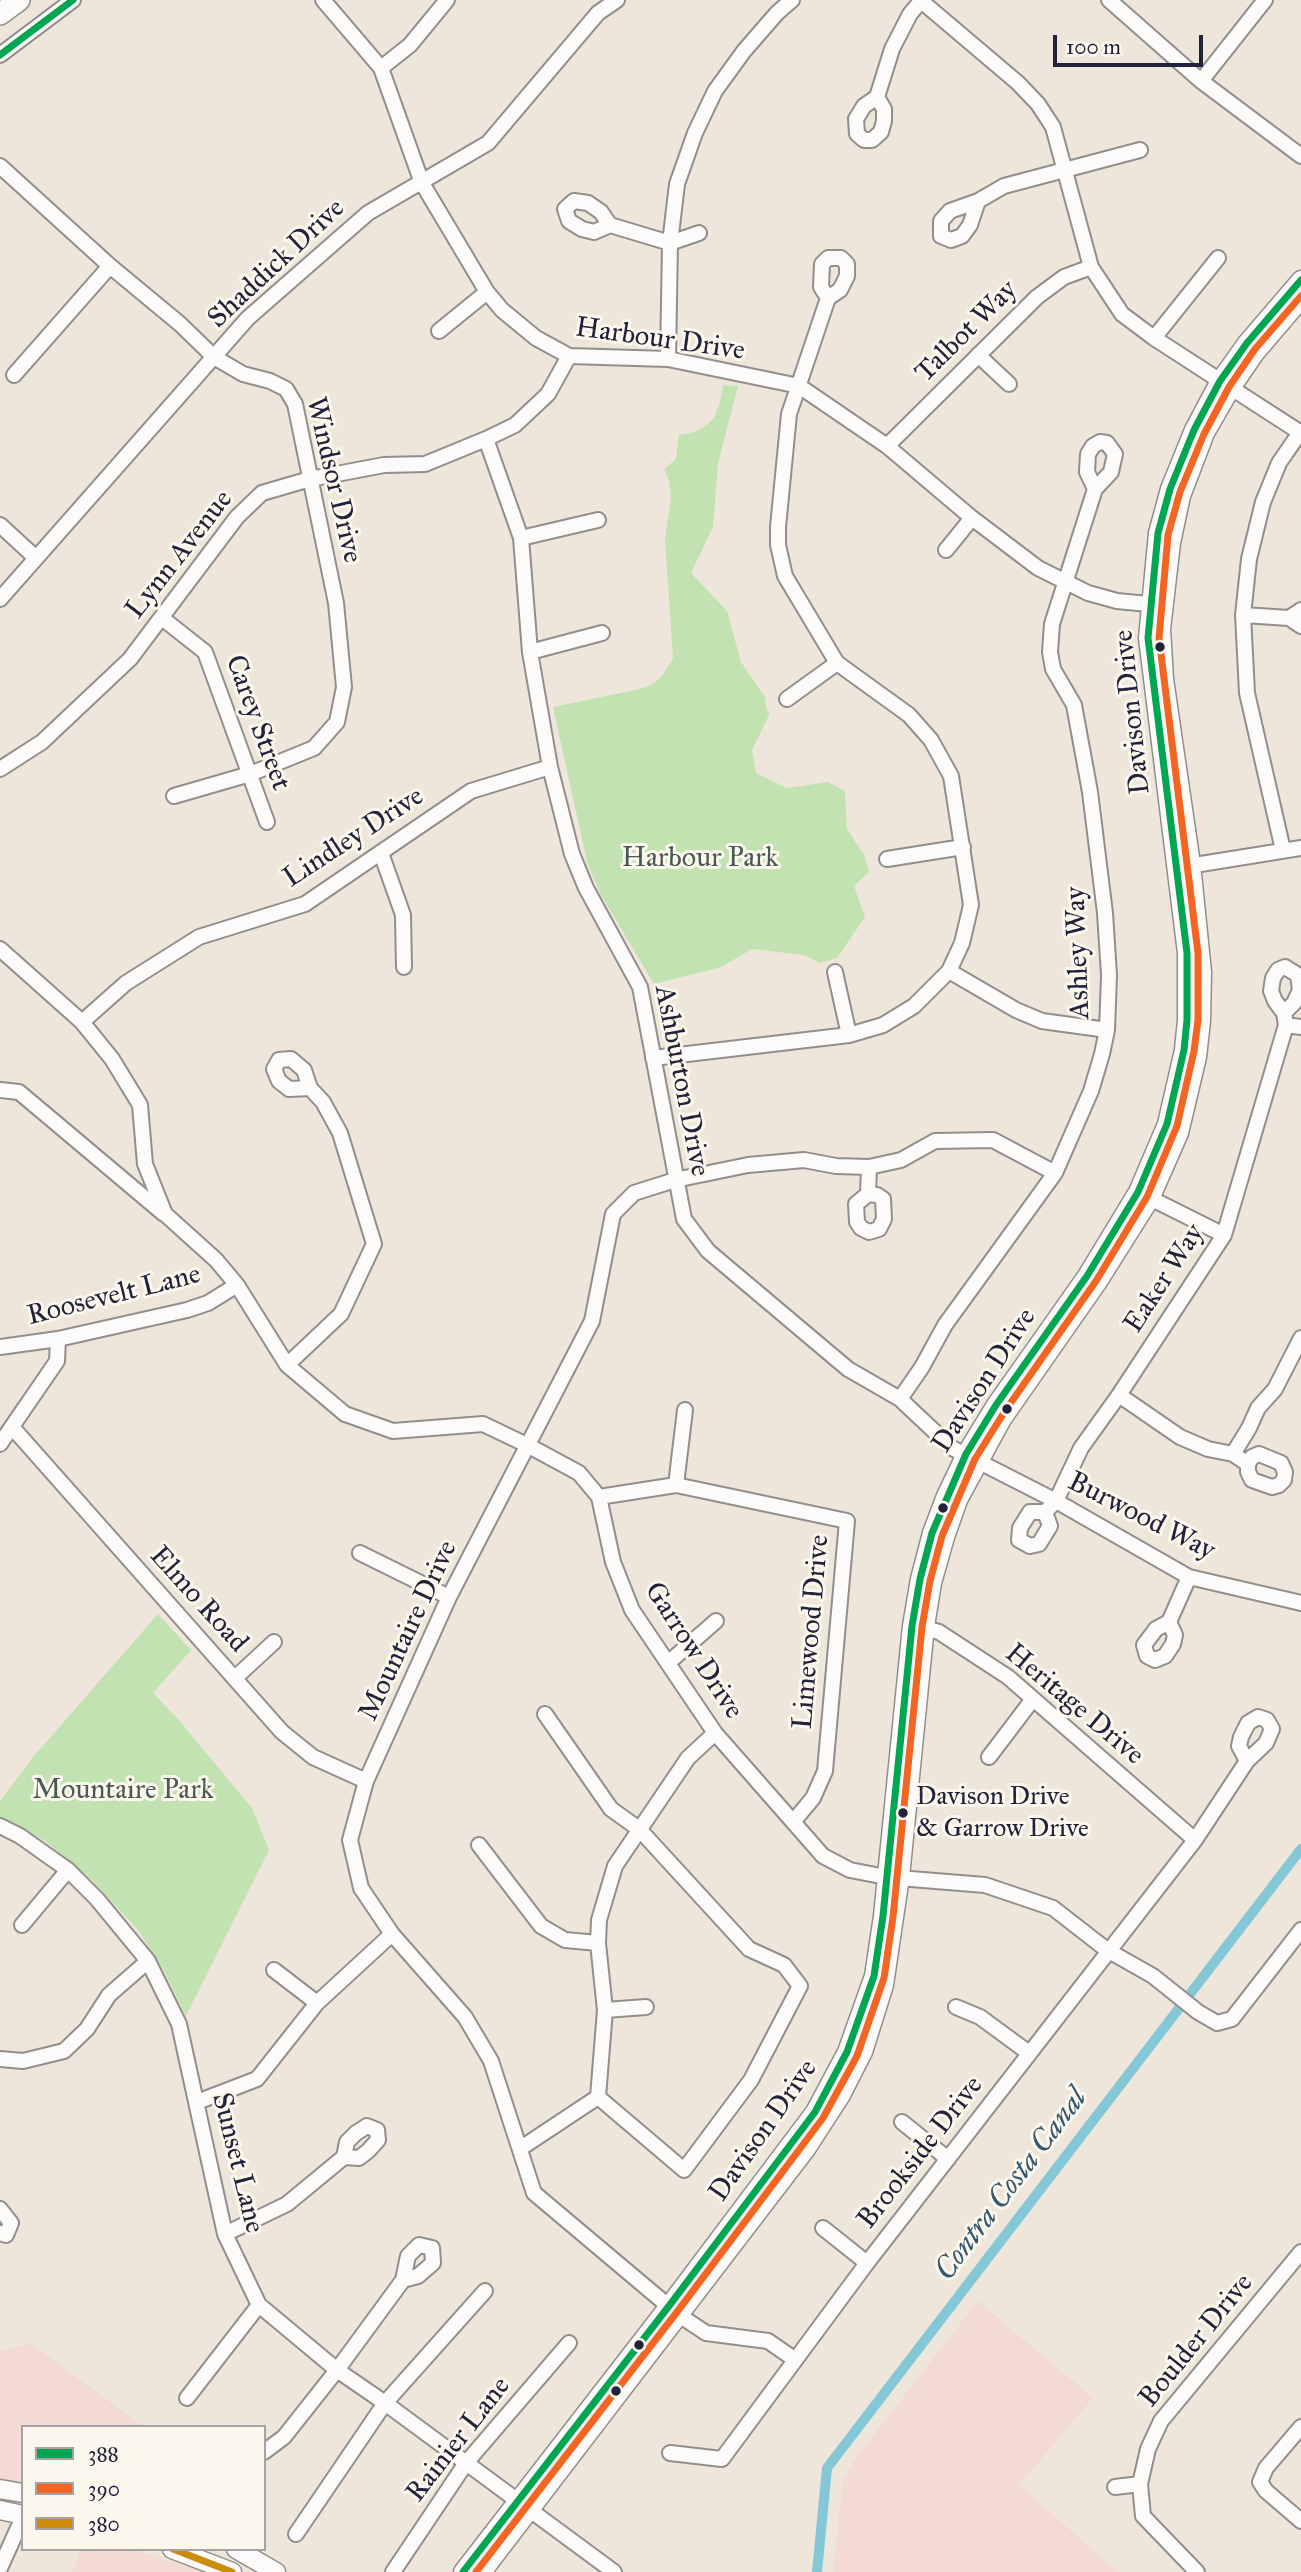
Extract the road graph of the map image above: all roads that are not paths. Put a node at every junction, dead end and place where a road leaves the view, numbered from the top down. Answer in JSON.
{"nodes":[{"id":1,"x":19,"y":0,"type":"edge"},
{"id":2,"x":73,"y":0,"type":"edge"},
{"id":3,"x":323,"y":0,"type":"edge"},
{"id":4,"x":447,"y":0,"type":"edge"},
{"id":5,"x":617,"y":0,"type":"edge"},
{"id":6,"x":792,"y":0,"type":"edge"},
{"id":7,"x":921,"y":0,"type":"edge"},
{"id":8,"x":1109,"y":0,"type":"edge"},
{"id":9,"x":1265,"y":0,"type":"edge"},
{"id":10,"x":0,"y":14,"type":"edge"},
{"id":11,"x":0,"y":55,"type":"edge"},
{"id":12,"x":381,"y":68,"type":"junction"},
{"id":13,"x":1201,"y":81,"type":"junction"},
{"id":14,"x":877,"y":97,"type":"dead end"},
{"id":15,"x":1140,"y":150,"type":"dead end"},
{"id":16,"x":1301,"y":156,"type":"edge"},
{"id":17,"x":0,"y":166,"type":"edge"},
{"id":18,"x":1067,"y":170,"type":"junction"},
{"id":19,"x":422,"y":183,"type":"junction"},
{"id":20,"x":978,"y":201,"type":"dead end"},
{"id":21,"x":610,"y":225,"type":"dead end"},
{"id":22,"x":699,"y":233,"type":"dead end"},
{"id":23,"x":670,"y":243,"type":"junction"},
{"id":24,"x":1217,"y":258,"type":"dead end"},
{"id":25,"x":110,"y":266,"type":"junction"},
{"id":26,"x":1091,"y":267,"type":"junction"},
{"id":27,"x":1301,"y":279,"type":"edge"},
{"id":28,"x":487,"y":292,"type":"junction"},
{"id":29,"x":828,"y":298,"type":"dead end"},
{"id":30,"x":1301,"y":299,"type":"edge"},
{"id":31,"x":439,"y":331,"type":"dead end"},
{"id":32,"x":1154,"y":338,"type":"junction"},
{"id":33,"x":978,"y":355,"type":"junction"},
{"id":34,"x":569,"y":356,"type":"junction"},
{"id":35,"x":214,"y":357,"type":"junction"},
{"id":36,"x":668,"y":359,"type":"junction"},
{"id":37,"x":14,"y":375,"type":"dead end"},
{"id":38,"x":1009,"y":384,"type":"dead end"},
{"id":39,"x":1225,"y":384,"type":"junction"},
{"id":40,"x":799,"y":386,"type":"junction"},
{"id":41,"x":1301,"y":432,"type":"edge"},
{"id":42,"x":486,"y":439,"type":"junction"},
{"id":43,"x":887,"y":446,"type":"junction"},
{"id":44,"x":310,"y":479,"type":"junction"},
{"id":45,"x":1095,"y":489,"type":"dead end"},
{"id":46,"x":972,"y":518,"type":"junction"},
{"id":47,"x":598,"y":520,"type":"dead end"},
{"id":48,"x":0,"y":526,"type":"edge"},
{"id":49,"x":522,"y":538,"type":"junction"},
{"id":50,"x":946,"y":550,"type":"dead end"},
{"id":51,"x":36,"y":558,"type":"junction"},
{"id":52,"x":1065,"y":582,"type":"junction"},
{"id":53,"x":0,"y":599,"type":"edge"},
{"id":54,"x":1156,"y":605,"type":"junction"},
{"id":55,"x":1243,"y":615,"type":"junction"},
{"id":56,"x":162,"y":618,"type":"junction"},
{"id":57,"x":1297,"y":618,"type":"edge"},
{"id":58,"x":602,"y":634,"type":"dead end"},
{"id":59,"x":530,"y":652,"type":"junction"},
{"id":60,"x":837,"y":663,"type":"junction"},
{"id":61,"x":787,"y":699,"type":"dead end"},
{"id":62,"x":550,"y":767,"type":"junction"},
{"id":63,"x":0,"y":769,"type":"edge"},
{"id":64,"x":250,"y":774,"type":"junction"},
{"id":65,"x":174,"y":796,"type":"dead end"},
{"id":66,"x":267,"y":822,"type":"dead end"},
{"id":67,"x":963,"y":846,"type":"junction"},
{"id":68,"x":1301,"y":848,"type":"edge"},
{"id":69,"x":1283,"y":850,"type":"junction"},
{"id":70,"x":381,"y":853,"type":"junction"},
{"id":71,"x":887,"y":859,"type":"dead end"},
{"id":72,"x":1184,"y":867,"type":"junction"},
{"id":73,"x":0,"y":949,"type":"edge"},
{"id":74,"x":404,"y":967,"type":"dead end"},
{"id":75,"x":949,"y":971,"type":"junction"},
{"id":76,"x":835,"y":972,"type":"dead end"},
{"id":77,"x":82,"y":1022,"type":"junction"},
{"id":78,"x":1301,"y":1027,"type":"edge"},
{"id":79,"x":1107,"y":1030,"type":"junction"},
{"id":80,"x":849,"y":1035,"type":"junction"},
{"id":81,"x":653,"y":1058,"type":"junction"},
{"id":82,"x":310,"y":1088,"type":"dead end"},
{"id":83,"x":0,"y":1090,"type":"edge"},
{"id":84,"x":869,"y":1167,"type":"junction"},
{"id":85,"x":1055,"y":1173,"type":"junction"},
{"id":86,"x":675,"y":1180,"type":"junction"},
{"id":87,"x":868,"y":1194,"type":"dead end"},
{"id":88,"x":1144,"y":1196,"type":"junction"},
{"id":89,"x":165,"y":1214,"type":"junction"},
{"id":90,"x":1224,"y":1235,"type":"junction"},
{"id":91,"x":237,"y":1285,"type":"junction"},
{"id":92,"x":1301,"y":1338,"type":"edge"},
{"id":93,"x":58,"y":1339,"type":"junction"},
{"id":94,"x":0,"y":1347,"type":"edge"},
{"id":95,"x":287,"y":1365,"type":"junction"},
{"id":96,"x":1119,"y":1395,"type":"junction"},
{"id":97,"x":900,"y":1399,"type":"junction"},
{"id":98,"x":685,"y":1410,"type":"dead end"},
{"id":99,"x":12,"y":1427,"type":"junction"},
{"id":100,"x":0,"y":1444,"type":"edge"},
{"id":101,"x":529,"y":1446,"type":"junction"},
{"id":102,"x":1233,"y":1454,"type":"junction"},
{"id":103,"x":972,"y":1457,"type":"junction"},
{"id":104,"x":1248,"y":1464,"type":"dead end"},
{"id":105,"x":677,"y":1485,"type":"junction"},
{"id":106,"x":599,"y":1497,"type":"junction"},
{"id":107,"x":1056,"y":1501,"type":"junction"},
{"id":108,"x":1045,"y":1512,"type":"dead end"},
{"id":109,"x":360,"y":1553,"type":"dead end"},
{"id":110,"x":1189,"y":1577,"type":"junction"},
{"id":111,"x":449,"y":1597,"type":"junction"},
{"id":112,"x":1301,"y":1603,"type":"edge"},
{"id":113,"x":716,"y":1621,"type":"dead end"},
{"id":114,"x":1169,"y":1622,"type":"dead end"},
{"id":115,"x":918,"y":1626,"type":"junction"},
{"id":116,"x":274,"y":1642,"type":"dead end"},
{"id":117,"x":668,"y":1663,"type":"junction"},
{"id":118,"x":235,"y":1678,"type":"junction"},
{"id":119,"x":1033,"y":1699,"type":"junction"},
{"id":120,"x":545,"y":1714,"type":"dead end"},
{"id":121,"x":715,"y":1733,"type":"junction"},
{"id":122,"x":989,"y":1757,"type":"dead end"},
{"id":123,"x":1247,"y":1761,"type":"dead end"},
{"id":124,"x":366,"y":1781,"type":"junction"},
{"id":125,"x":793,"y":1822,"type":"junction"},
{"id":126,"x":0,"y":1826,"type":"edge"},
{"id":127,"x":639,"y":1829,"type":"junction"},
{"id":128,"x":1195,"y":1840,"type":"junction"},
{"id":129,"x":479,"y":1845,"type":"dead end"},
{"id":130,"x":68,"y":1870,"type":"junction"},
{"id":131,"x":893,"y":1877,"type":"junction"},
{"id":132,"x":22,"y":1925,"type":"dead end"},
{"id":133,"x":1301,"y":1930,"type":"edge"},
{"id":134,"x":392,"y":1934,"type":"junction"},
{"id":135,"x":598,"y":1943,"type":"junction"},
{"id":136,"x":1107,"y":1950,"type":"junction"},
{"id":137,"x":148,"y":1961,"type":"junction"},
{"id":138,"x":274,"y":1970,"type":"dead end"},
{"id":139,"x":317,"y":2003,"type":"junction"},
{"id":140,"x":646,"y":2007,"type":"dead end"},
{"id":141,"x":956,"y":2007,"type":"dead end"},
{"id":142,"x":605,"y":2010,"type":"junction"},
{"id":143,"x":1028,"y":2053,"type":"junction"},
{"id":144,"x":0,"y":2059,"type":"edge"},
{"id":145,"x":598,"y":2097,"type":"junction"},
{"id":146,"x":197,"y":2102,"type":"junction"},
{"id":147,"x":902,"y":2122,"type":"dead end"},
{"id":148,"x":521,"y":2148,"type":"junction"},
{"id":149,"x":344,"y":2157,"type":"dead end"},
{"id":150,"x":948,"y":2159,"type":"junction"},
{"id":151,"x":0,"y":2209,"type":"edge"},
{"id":152,"x":823,"y":2228,"type":"dead end"},
{"id":153,"x":0,"y":2234,"type":"edge"},
{"id":154,"x":226,"y":2234,"type":"junction"},
{"id":155,"x":1301,"y":2252,"type":"edge"},
{"id":156,"x":867,"y":2263,"type":"junction"},
{"id":157,"x":403,"y":2280,"type":"dead end"},
{"id":158,"x":485,"y":2291,"type":"dead end"},
{"id":159,"x":259,"y":2305,"type":"junction"},
{"id":160,"x":674,"y":2311,"type":"junction"},
{"id":161,"x":569,"y":2343,"type":"dead end"},
{"id":162,"x":794,"y":2359,"type":"junction"},
{"id":163,"x":337,"y":2370,"type":"junction"},
{"id":164,"x":187,"y":2398,"type":"dead end"},
{"id":165,"x":385,"y":2403,"type":"junction"},
{"id":166,"x":1301,"y":2427,"type":"edge"},
{"id":167,"x":266,"y":2450,"type":"edge"},
{"id":168,"x":670,"y":2453,"type":"dead end"},
{"id":169,"x":466,"y":2463,"type":"junction"},
{"id":170,"x":1140,"y":2484,"type":"junction"},
{"id":171,"x":1115,"y":2487,"type":"dead end"},
{"id":172,"x":0,"y":2489,"type":"edge"},
{"id":173,"x":21,"y":2493,"type":"edge"},
{"id":174,"x":524,"y":2505,"type":"junction"},
{"id":175,"x":0,"y":2510,"type":"edge"},
{"id":176,"x":21,"y":2515,"type":"edge"},
{"id":177,"x":21,"y":2521,"type":"edge"},
{"id":178,"x":1301,"y":2521,"type":"edge"},
{"id":179,"x":296,"y":2533,"type":"dead end"},
{"id":180,"x":177,"y":2551,"type":"edge"},
{"id":181,"x":239,"y":2551,"type":"edge"},
{"id":182,"x":0,"y":2568,"type":"edge"},
{"id":183,"x":232,"y":2572,"type":"edge"},
{"id":184,"x":276,"y":2572,"type":"edge"},
{"id":185,"x":393,"y":2572,"type":"edge"},
{"id":186,"x":463,"y":2572,"type":"edge"},
{"id":187,"x":482,"y":2572,"type":"edge"},
{"id":188,"x":614,"y":2572,"type":"edge"},
{"id":189,"x":1197,"y":2572,"type":"edge"}],
"edges":[{"from":1,"to":10,"type":"highway"},
{"from":2,"to":11,"type":"street"},
{"from":3,"to":12,"type":"street","name":"Harbour Drive"},
{"from":4,"to":12,"type":"street"},
{"from":5,"to":19,"type":"street","name":"Shaddick Drive"},
{"from":6,"to":23,"type":"street"},
{"from":7,"to":14,"type":"street"},
{"from":7,"to":18,"type":"street"},
{"from":8,"to":13,"type":"street"},
{"from":9,"to":13,"type":"street"},
{"from":12,"to":19,"type":"street","name":"Harbour Drive"},
{"from":13,"to":16,"type":"street"},
{"from":15,"to":18,"type":"street"},
{"from":17,"to":25,"type":"street","name":"Windsor Drive"},
{"from":18,"to":20,"type":"street"},
{"from":18,"to":26,"type":"street"},
{"from":19,"to":28,"type":"street","name":"Harbour Drive"},
{"from":19,"to":35,"type":"street","name":"Shaddick Drive"},
{"from":21,"to":23,"type":"street"},
{"from":22,"to":23,"type":"street"},
{"from":23,"to":36,"type":"street"},
{"from":24,"to":32,"type":"street"},
{"from":25,"to":35,"type":"street","name":"Windsor Drive"},
{"from":25,"to":37,"type":"street"},
{"from":26,"to":32,"type":"street"},
{"from":26,"to":33,"type":"street","name":"Talbot Way"},
{"from":27,"to":39,"type":"main road","name":"Davison Drive"},
{"from":28,"to":31,"type":"street"},
{"from":28,"to":34,"type":"street","name":"Harbour Drive"},
{"from":29,"to":40,"type":"street"},
{"from":30,"to":39,"type":"main road","name":"Davison Drive"},
{"from":32,"to":39,"type":"street"},
{"from":33,"to":38,"type":"street"},
{"from":33,"to":43,"type":"street","name":"Talbot Way"},
{"from":34,"to":36,"type":"street","name":"Harbour Drive"},
{"from":34,"to":42,"type":"street","name":"Lynn Avenue"},
{"from":35,"to":44,"type":"street","name":"Windsor Drive"},
{"from":35,"to":51,"type":"street","name":"Shaddick Drive"},
{"from":36,"to":40,"type":"street","name":"Harbour Drive"},
{"from":39,"to":41,"type":"street"},
{"from":39,"to":54,"type":"main road","name":"Davison Drive"},
{"from":40,"to":43,"type":"street","name":"Harbour Drive"},
{"from":40,"to":60,"type":"street"},
{"from":41,"to":55,"type":"street"},
{"from":42,"to":44,"type":"street","name":"Lynn Avenue"},
{"from":42,"to":49,"type":"street","name":"Ashburton Drive"},
{"from":43,"to":46,"type":"street","name":"Harbour Drive"},
{"from":44,"to":56,"type":"street","name":"Lynn Avenue"},
{"from":44,"to":64,"type":"street","name":"Windsor Drive"},
{"from":45,"to":52,"type":"street","name":"Ashley Way"},
{"from":46,"to":50,"type":"street"},
{"from":46,"to":52,"type":"street","name":"Harbour Drive"},
{"from":47,"to":49,"type":"street"},
{"from":48,"to":51,"type":"street"},
{"from":49,"to":59,"type":"street","name":"Ashburton Drive"},
{"from":51,"to":53,"type":"street","name":"Shaddick Drive"},
{"from":52,"to":54,"type":"street","name":"Harbour Drive"},
{"from":52,"to":79,"type":"street","name":"Ashley Way"},
{"from":54,"to":72,"type":"main road","name":"Davison Drive"},
{"from":55,"to":57,"type":"street"},
{"from":55,"to":69,"type":"street"},
{"from":56,"to":63,"type":"street","name":"Lynn Avenue"},
{"from":56,"to":64,"type":"street","name":"Carey Street"},
{"from":58,"to":59,"type":"street"},
{"from":59,"to":62,"type":"street","name":"Ashburton Drive"},
{"from":60,"to":61,"type":"street"},
{"from":60,"to":67,"type":"street"},
{"from":62,"to":70,"type":"street","name":"Lindley Drive"},
{"from":62,"to":81,"type":"street","name":"Ashburton Drive"},
{"from":64,"to":65,"type":"street","name":"Windsor Drive"},
{"from":64,"to":66,"type":"street","name":"Carey Street"},
{"from":67,"to":71,"type":"street"},
{"from":67,"to":75,"type":"street"},
{"from":68,"to":69,"type":"street"},
{"from":69,"to":72,"type":"street"},
{"from":70,"to":74,"type":"street"},
{"from":70,"to":77,"type":"street","name":"Lindley Drive"},
{"from":72,"to":88,"type":"main road","name":"Davison Drive"},
{"from":73,"to":77,"type":"street","name":"Garrow Drive"},
{"from":75,"to":79,"type":"street"},
{"from":75,"to":80,"type":"street"},
{"from":76,"to":80,"type":"street"},
{"from":77,"to":89,"type":"street","name":"Garrow Drive"},
{"from":78,"to":90,"type":"street","name":"Eaker Way"},
{"from":79,"to":85,"type":"street","name":"Ashley Way"},
{"from":80,"to":81,"type":"street"},
{"from":81,"to":86,"type":"street","name":"Ashburton Drive"},
{"from":82,"to":95,"type":"street"},
{"from":83,"to":89,"type":"street"},
{"from":84,"to":85,"type":"street","name":"Mountaire Drive"},
{"from":84,"to":86,"type":"street","name":"Mountaire Drive"},
{"from":84,"to":87,"type":"street"},
{"from":85,"to":97,"type":"street","name":"Ashley Way"},
{"from":86,"to":97,"type":"street","name":"Ashburton Drive"},
{"from":86,"to":101,"type":"street","name":"Mountaire Drive"},
{"from":88,"to":90,"type":"street"},
{"from":88,"to":103,"type":"main road","name":"Davison Drive"},
{"from":89,"to":91,"type":"street","name":"Garrow Drive"},
{"from":90,"to":96,"type":"street","name":"Eaker Way"},
{"from":91,"to":93,"type":"street","name":"Roosevelt Lane"},
{"from":91,"to":95,"type":"street","name":"Garrow Drive"},
{"from":92,"to":102,"type":"street"},
{"from":93,"to":94,"type":"street","name":"Roosevelt Lane"},
{"from":93,"to":99,"type":"street"},
{"from":95,"to":101,"type":"street","name":"Garrow Drive"},
{"from":96,"to":102,"type":"street"},
{"from":96,"to":107,"type":"street","name":"Eaker Way"},
{"from":97,"to":103,"type":"street","name":"Ashburton Drive"},
{"from":98,"to":105,"type":"street"},
{"from":99,"to":100,"type":"street"},
{"from":99,"to":118,"type":"street","name":"Elmo Road"},
{"from":101,"to":106,"type":"street","name":"Garrow Drive"},
{"from":101,"to":111,"type":"street","name":"Mountaire Drive"},
{"from":102,"to":104,"type":"street"},
{"from":103,"to":107,"type":"street","name":"Burwood Way"},
{"from":103,"to":115,"type":"main road","name":"Davison Drive"},
{"from":105,"to":106,"type":"street","name":"Limewood Drive"},
{"from":105,"to":125,"type":"street","name":"Limewood Drive"},
{"from":106,"to":117,"type":"street","name":"Garrow Drive"},
{"from":107,"to":108,"type":"street","name":"Eaker Way"},
{"from":107,"to":110,"type":"street","name":"Burwood Way"},
{"from":109,"to":111,"type":"street"},
{"from":110,"to":112,"type":"street","name":"Burwood Way"},
{"from":110,"to":114,"type":"street"},
{"from":111,"to":124,"type":"street","name":"Mountaire Drive"},
{"from":113,"to":117,"type":"street"},
{"from":115,"to":119,"type":"street","name":"Heritage Drive"},
{"from":115,"to":131,"type":"main road","name":"Davison Drive"},
{"from":116,"to":118,"type":"street"},
{"from":117,"to":121,"type":"street","name":"Garrow Drive"},
{"from":118,"to":124,"type":"street","name":"Elmo Road"},
{"from":119,"to":122,"type":"street"},
{"from":119,"to":128,"type":"street","name":"Heritage Drive"},
{"from":120,"to":127,"type":"street"},
{"from":121,"to":125,"type":"street","name":"Garrow Drive"},
{"from":121,"to":127,"type":"street"},
{"from":123,"to":128,"type":"street","name":"Brookside Drive"},
{"from":124,"to":134,"type":"street","name":"Mountaire Drive"},
{"from":125,"to":131,"type":"street","name":"Garrow Drive"},
{"from":126,"to":130,"type":"street","name":"Sunset Lane"},
{"from":127,"to":135,"type":"street"},
{"from":127,"to":145,"type":"street"},
{"from":128,"to":136,"type":"street","name":"Brookside Drive"},
{"from":129,"to":135,"type":"street"},
{"from":130,"to":132,"type":"street"},
{"from":130,"to":137,"type":"street","name":"Sunset Lane"},
{"from":131,"to":136,"type":"street","name":"Garrow Drive"},
{"from":131,"to":160,"type":"main road","name":"Davison Drive"},
{"from":133,"to":136,"type":"street","name":"Garrow Drive"},
{"from":134,"to":139,"type":"street"},
{"from":134,"to":148,"type":"street","name":"Mountaire Drive"},
{"from":135,"to":142,"type":"street"},
{"from":136,"to":143,"type":"street","name":"Brookside Drive"},
{"from":137,"to":144,"type":"street"},
{"from":137,"to":146,"type":"street","name":"Sunset Lane"},
{"from":138,"to":139,"type":"street"},
{"from":139,"to":146,"type":"street"},
{"from":140,"to":142,"type":"street"},
{"from":141,"to":143,"type":"street"},
{"from":142,"to":145,"type":"street"},
{"from":143,"to":150,"type":"street","name":"Brookside Drive"},
{"from":145,"to":148,"type":"street"},
{"from":146,"to":154,"type":"street","name":"Sunset Lane"},
{"from":147,"to":150,"type":"street"},
{"from":148,"to":160,"type":"street","name":"Mountaire Drive"},
{"from":149,"to":154,"type":"street"},
{"from":150,"to":156,"type":"street","name":"Brookside Drive"},
{"from":151,"to":153,"type":"street"},
{"from":152,"to":156,"type":"street"},
{"from":154,"to":159,"type":"street","name":"Sunset Lane"},
{"from":155,"to":170,"type":"street","name":"Boulder Drive"},
{"from":156,"to":162,"type":"street","name":"Brookside Drive"},
{"from":157,"to":163,"type":"street"},
{"from":158,"to":165,"type":"street"},
{"from":159,"to":163,"type":"street","name":"Sunset Lane"},
{"from":159,"to":164,"type":"street"},
{"from":160,"to":162,"type":"street","name":"Mountaire Drive"},
{"from":160,"to":174,"type":"main road","name":"Davison Drive"},
{"from":161,"to":169,"type":"street","name":"Rainier Lane"},
{"from":162,"to":168,"type":"street","name":"Brookside Drive"},
{"from":163,"to":165,"type":"street","name":"Sunset Lane"},
{"from":163,"to":167,"type":"street"},
{"from":165,"to":169,"type":"street","name":"Sunset Lane"},
{"from":165,"to":179,"type":"street"},
{"from":166,"to":178,"type":"street"},
{"from":169,"to":174,"type":"street","name":"Sunset Lane"},
{"from":169,"to":185,"type":"street","name":"Rainier Lane"},
{"from":170,"to":171,"type":"street"},
{"from":170,"to":189,"type":"street","name":"Boulder Drive"},
{"from":172,"to":173,"type":"main road"},
{"from":174,"to":186,"type":"main road","name":"Davison Drive"},
{"from":174,"to":187,"type":"main road","name":"Davison Drive"},
{"from":174,"to":188,"type":"street","name":"Sunset Lane"},
{"from":175,"to":176,"type":"main road"},
{"from":177,"to":182,"type":"street"},
{"from":180,"to":183,"type":"main road"},
{"from":181,"to":184,"type":"main road"}]}
